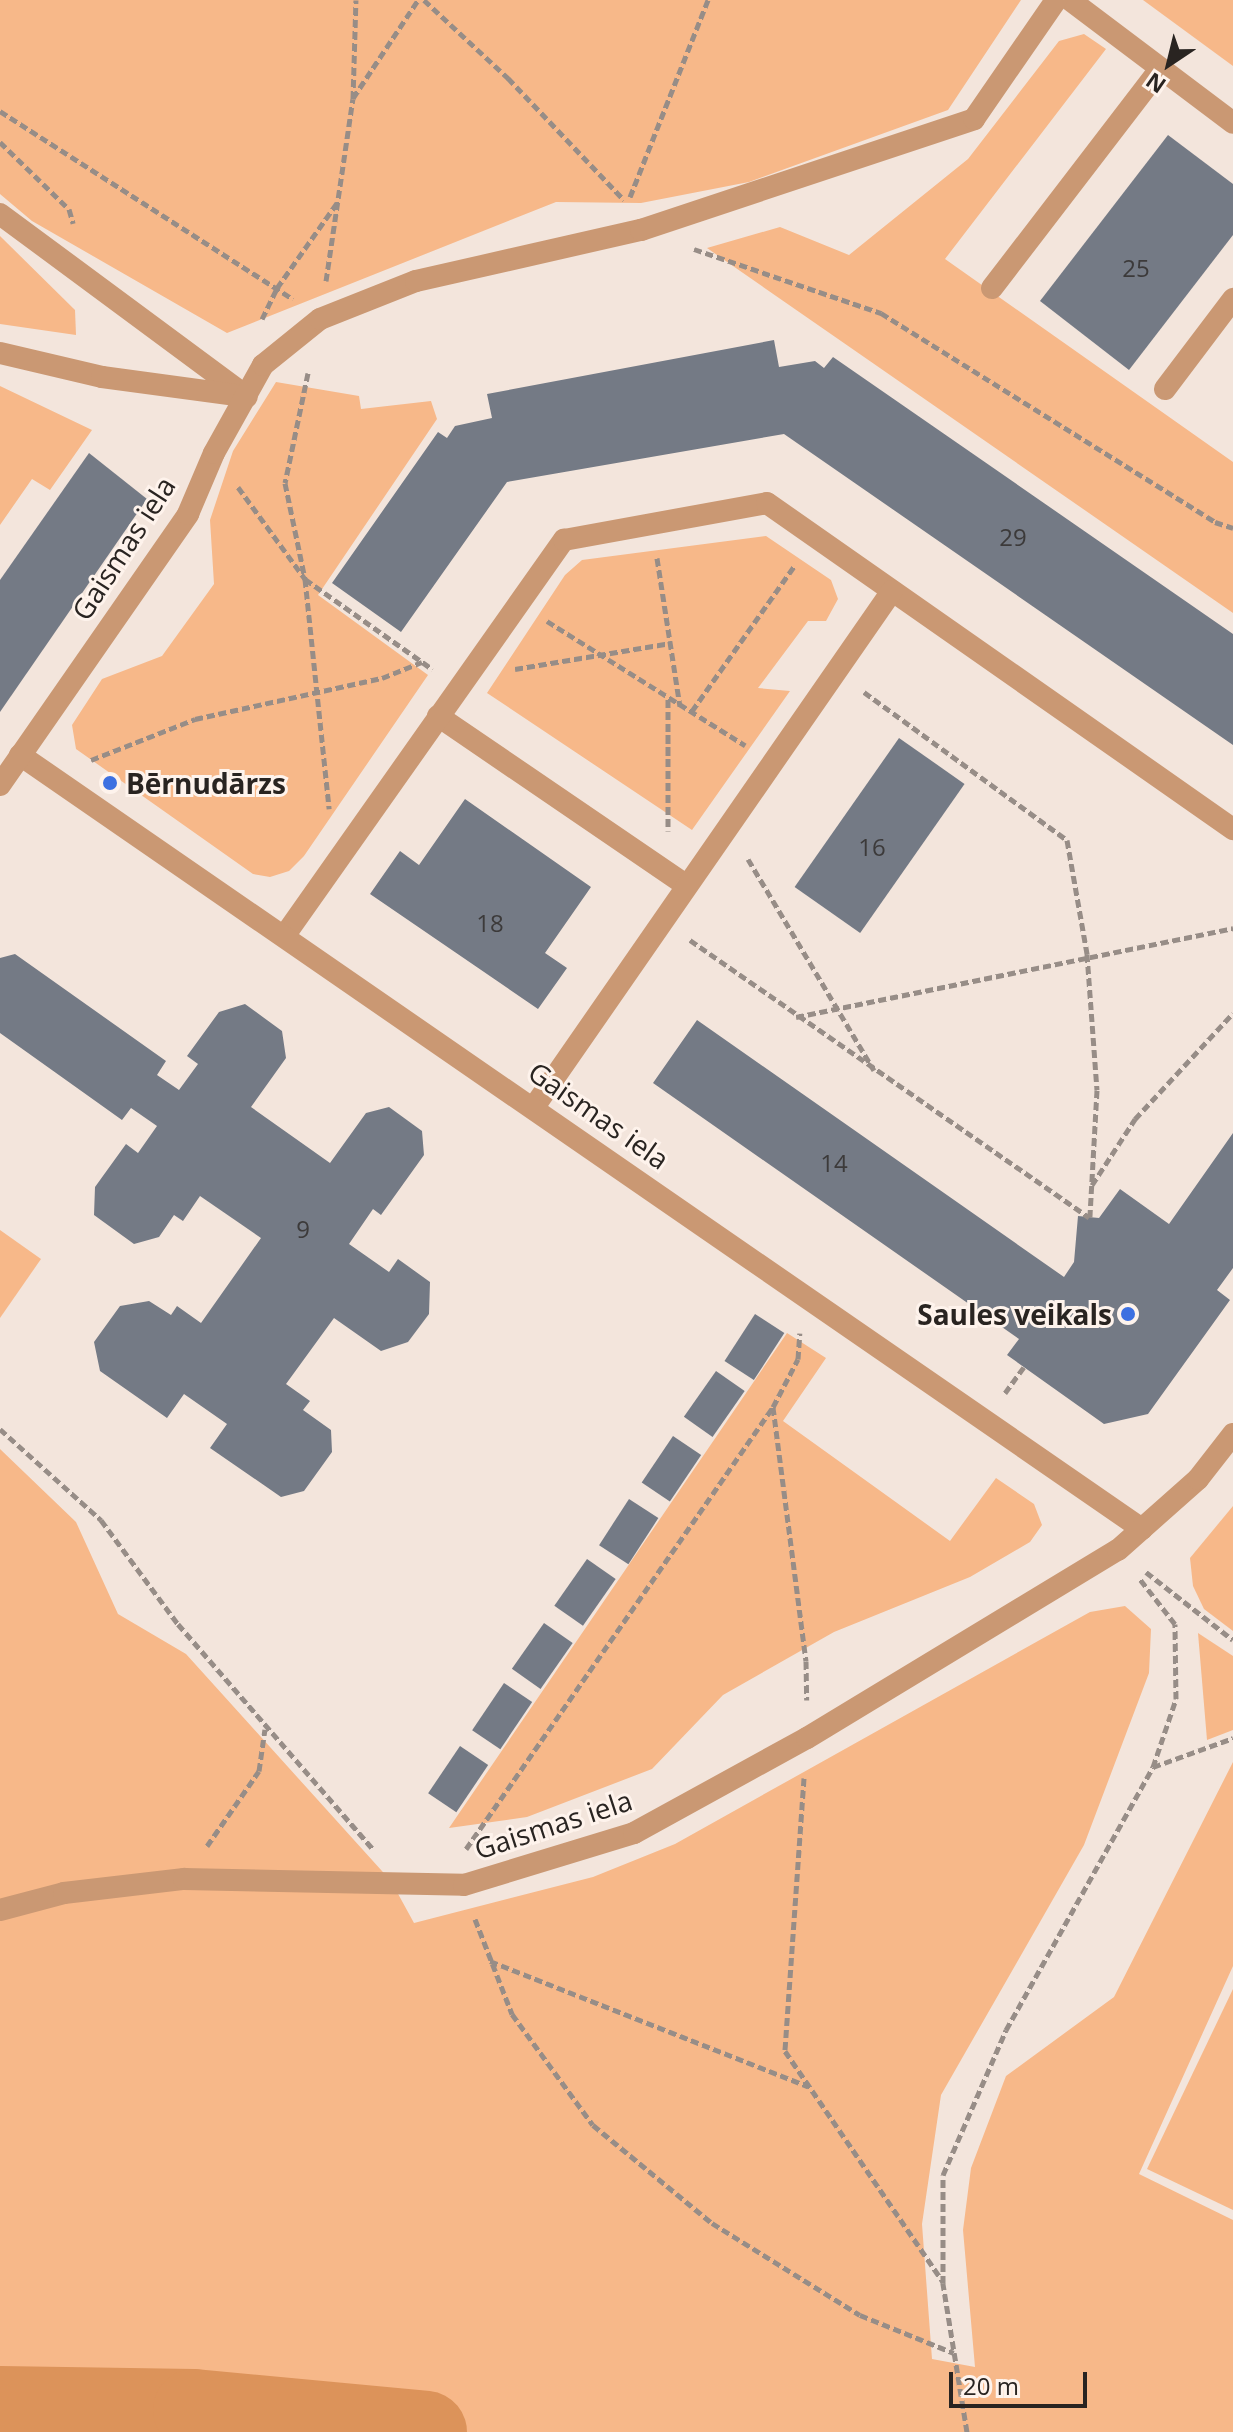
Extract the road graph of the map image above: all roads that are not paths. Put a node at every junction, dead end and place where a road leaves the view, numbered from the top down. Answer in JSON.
{"nodes":[{"id":1,"x":1056,"y":0,"type":"edge"},
{"id":2,"x":1070,"y":0,"type":"edge"},
{"id":3,"x":1160,"y":69,"type":"junction"},
{"id":4,"x":1233,"y":123,"type":"edge"},
{"id":5,"x":0,"y":214,"type":"edge"},
{"id":6,"x":992,"y":288,"type":"dead end"},
{"id":7,"x":1233,"y":299,"type":"edge"},
{"id":8,"x":0,"y":353,"type":"edge"},
{"id":9,"x":1165,"y":389,"type":"dead end"},
{"id":10,"x":247,"y":397,"type":"junction"},
{"id":11,"x":892,"y":591,"type":"junction"},
{"id":12,"x":438,"y":716,"type":"junction"},
{"id":13,"x":20,"y":755,"type":"junction"},
{"id":14,"x":0,"y":785,"type":"edge"},
{"id":15,"x":1233,"y":829,"type":"edge"},
{"id":16,"x":687,"y":886,"type":"junction"},
{"id":17,"x":285,"y":935,"type":"junction"},
{"id":18,"x":534,"y":1107,"type":"junction"},
{"id":19,"x":1233,"y":1434,"type":"edge"},
{"id":20,"x":1142,"y":1529,"type":"junction"},
{"id":21,"x":0,"y":1910,"type":"edge"}],
"edges":[{"from":1,"to":10,"type":"street","name":"Gaismas iela"},
{"from":2,"to":3,"type":"street"},
{"from":3,"to":4,"type":"street"},
{"from":3,"to":6,"type":"street"},
{"from":5,"to":10,"type":"street"},
{"from":7,"to":9,"type":"street"},
{"from":8,"to":10,"type":"street"},
{"from":10,"to":13,"type":"street","name":"Gaismas iela"},
{"from":11,"to":12,"type":"street"},
{"from":11,"to":15,"type":"street"},
{"from":11,"to":16,"type":"street"},
{"from":12,"to":16,"type":"street"},
{"from":12,"to":17,"type":"street"},
{"from":13,"to":14,"type":"street","name":"Gaismas iela"},
{"from":13,"to":17,"type":"street","name":"Gaismas iela"},
{"from":16,"to":18,"type":"street"},
{"from":17,"to":18,"type":"street","name":"Gaismas iela"},
{"from":18,"to":20,"type":"street","name":"Gaismas iela"},
{"from":19,"to":20,"type":"street","name":"Gaismas iela"},
{"from":20,"to":21,"type":"street","name":"Gaismas iela"}]}
